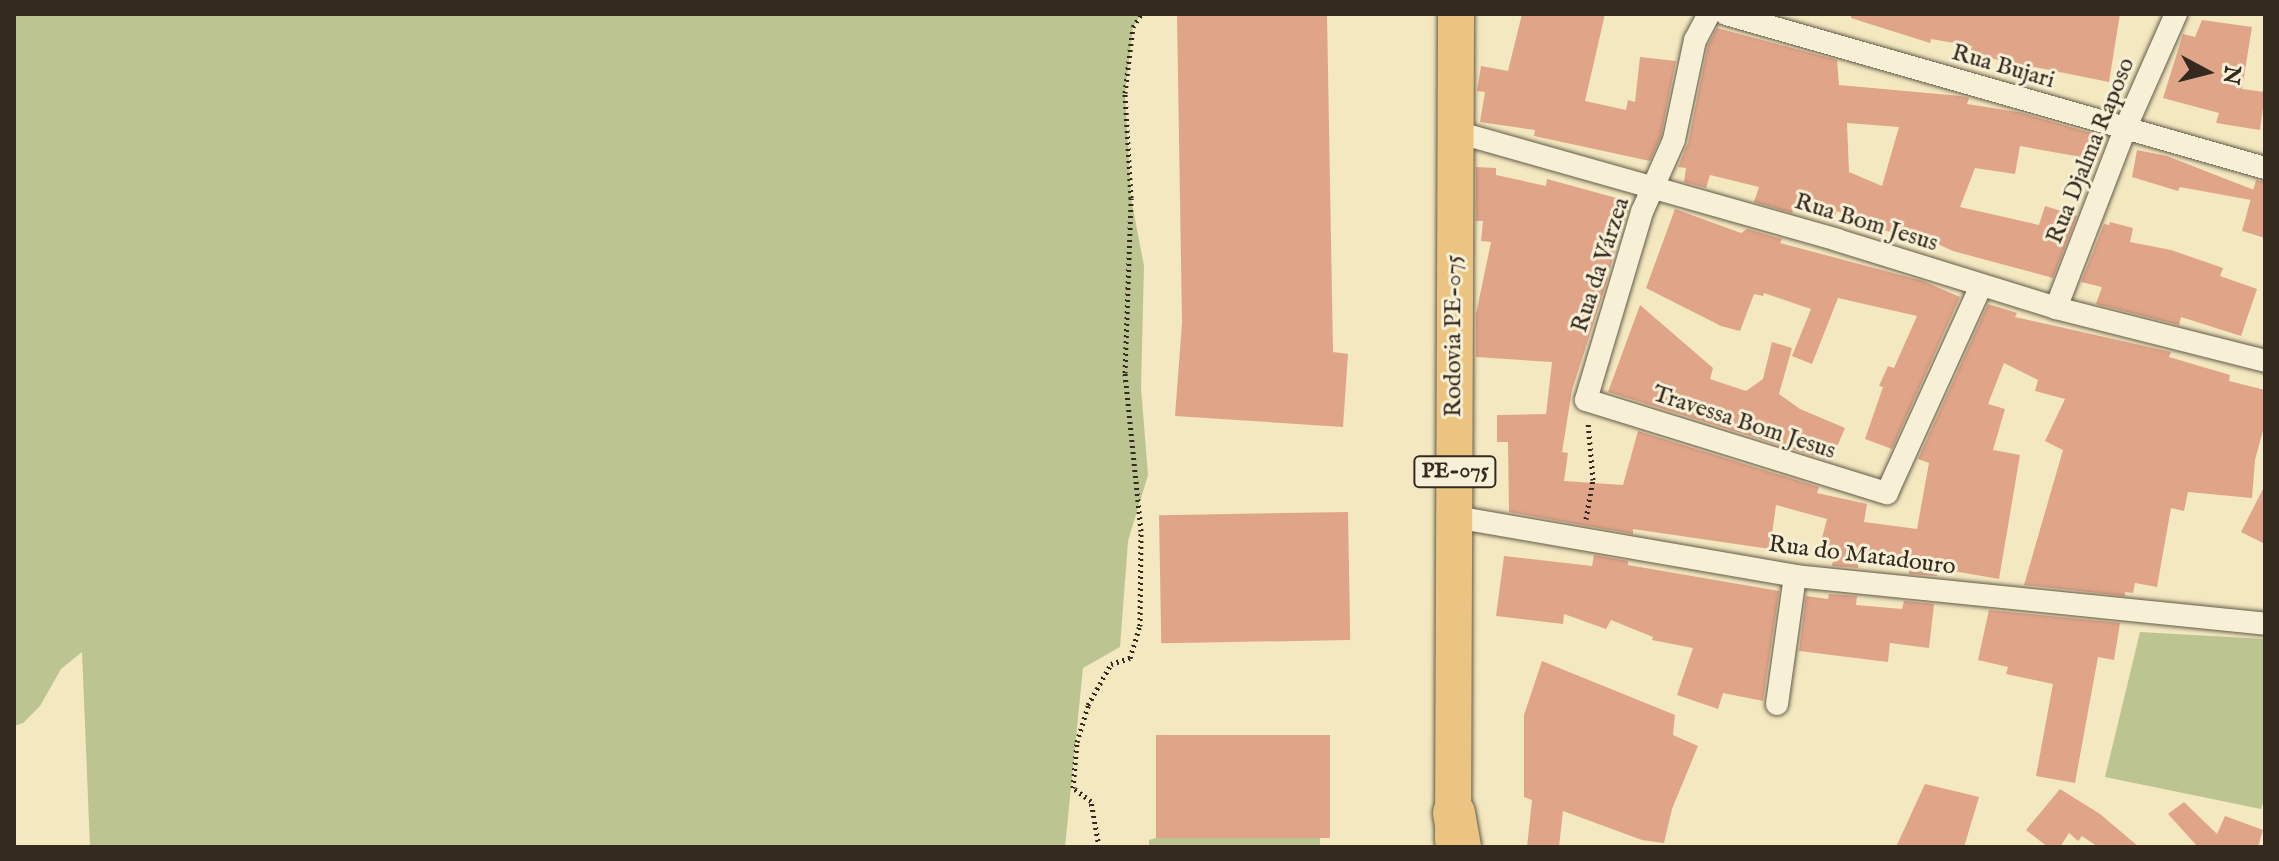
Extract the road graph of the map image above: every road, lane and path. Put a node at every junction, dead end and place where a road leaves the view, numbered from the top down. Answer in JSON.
{"nodes":[{"id":1,"x":1141,"y":14,"type":"edge"},
{"id":2,"x":1456,"y":14,"type":"edge"},
{"id":3,"x":1709,"y":14,"type":"edge"},
{"id":4,"x":1726,"y":14,"type":"edge"},
{"id":5,"x":2176,"y":14,"type":"edge"},
{"id":6,"x":2125,"y":129,"type":"junction"},
{"id":7,"x":1453,"y":131,"type":"junction"},
{"id":8,"x":2265,"y":168,"type":"edge"},
{"id":9,"x":1655,"y":188,"type":"junction"},
{"id":10,"x":1981,"y":286,"type":"junction"},
{"id":11,"x":2056,"y":308,"type":"junction"},
{"id":12,"x":2265,"y":361,"type":"edge"},
{"id":13,"x":1586,"y":400,"type":"junction"},
{"id":14,"x":1455,"y":517,"type":"junction"},
{"id":15,"x":1582,"y":540,"type":"junction"},
{"id":16,"x":1795,"y":576,"type":"junction"},
{"id":17,"x":2265,"y":624,"type":"edge"},
{"id":18,"x":1777,"y":704,"type":"dead end"},
{"id":19,"x":1452,"y":839,"type":"edge"},
{"id":20,"x":1099,"y":847,"type":"edge"}],
"edges":[{"from":1,"to":20,"type":"path"},
{"from":2,"to":7,"type":"main road","name":"Rodovia PE-075","number":"PE-075"},
{"from":3,"to":9,"type":"street","name":"Rua da Várzea"},
{"from":4,"to":6,"type":"street","name":"Rua Bujari"},
{"from":5,"to":6,"type":"street","name":"Rua Djalma Raposo"},
{"from":6,"to":8,"type":"street","name":"Rua Bujari"},
{"from":6,"to":11,"type":"street","name":"Rua Djalma Raposo"},
{"from":7,"to":9,"type":"street","name":"Rua Bom Jesus"},
{"from":7,"to":14,"type":"main road","name":"Rodovia PE-075","number":"PE-075"},
{"from":9,"to":10,"type":"street","name":"Rua Bom Jesus"},
{"from":9,"to":13,"type":"street","name":"Rua da Várzea"},
{"from":10,"to":11,"type":"street","name":"Rua Bom Jesus"},
{"from":10,"to":13,"type":"street","name":"Travessa Bom Jesus"},
{"from":11,"to":12,"type":"street","name":"Rua Bom Jesus"},
{"from":13,"to":15,"type":"path"},
{"from":14,"to":15,"type":"street","name":"Rua do Matadouro"},
{"from":14,"to":19,"type":"main road","name":"Rodovia PE-075","number":"PE-075"},
{"from":15,"to":16,"type":"street","name":"Rua do Matadouro"},
{"from":16,"to":17,"type":"street","name":"Rua do Matadouro"},
{"from":16,"to":18,"type":"street"}]}
